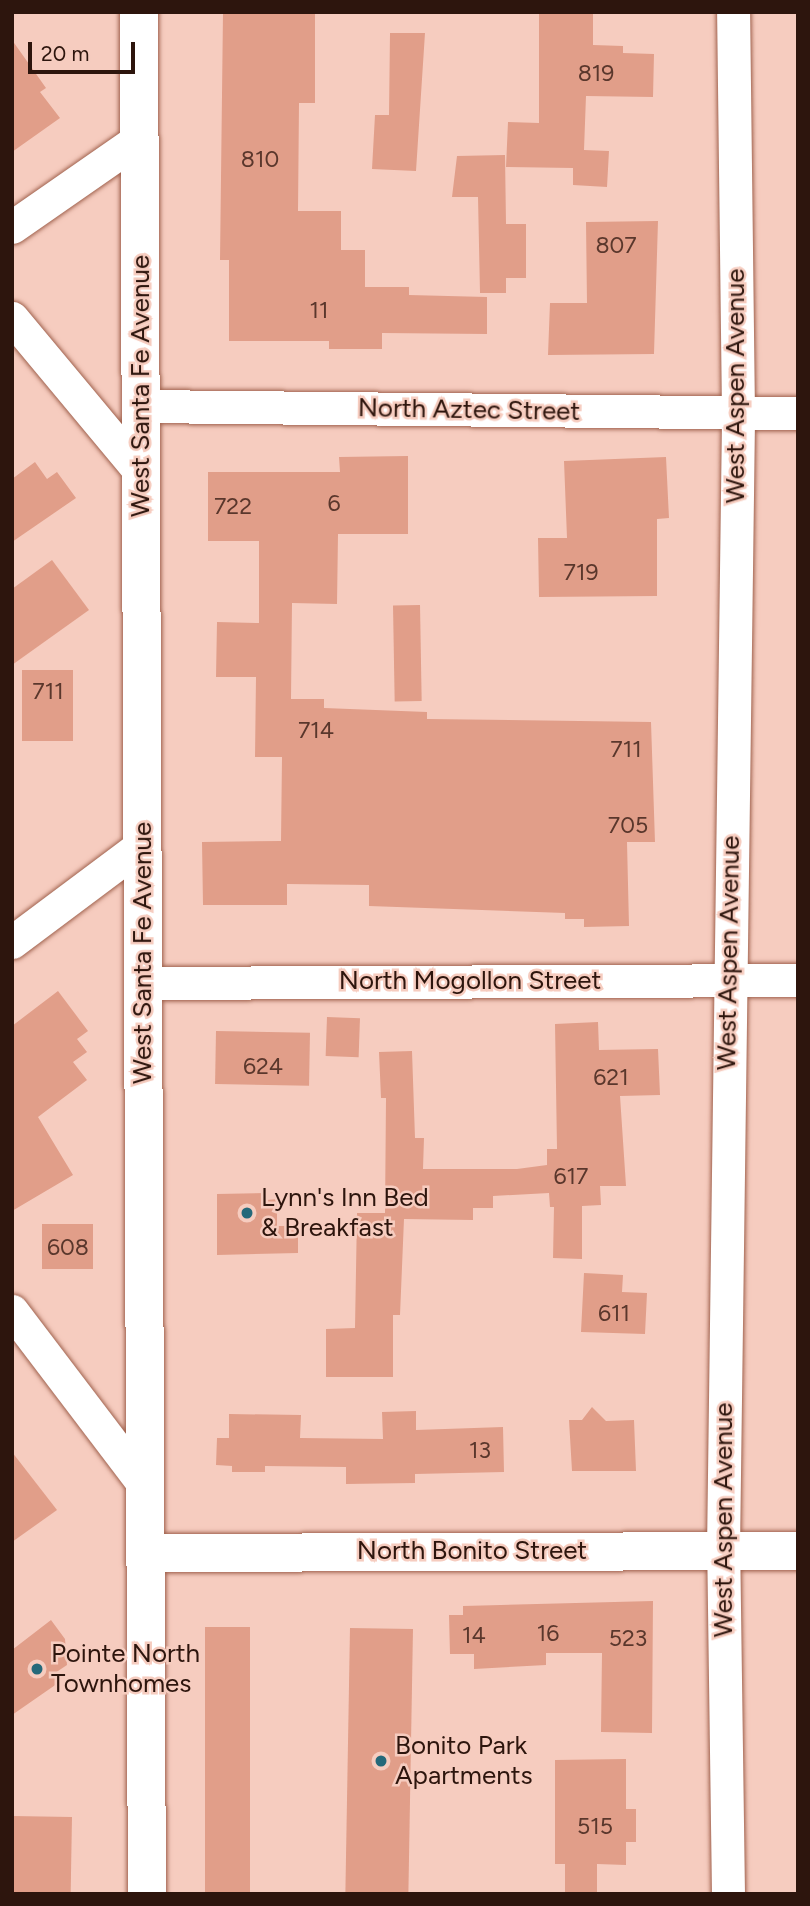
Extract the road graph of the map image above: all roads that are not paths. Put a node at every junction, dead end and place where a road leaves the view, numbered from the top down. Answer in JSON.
{"nodes":[{"id":1,"x":139,"y":12,"type":"edge"},
{"id":2,"x":733,"y":12,"type":"edge"},
{"id":3,"x":140,"y":138,"type":"junction"},
{"id":4,"x":12,"y":227,"type":"edge"},
{"id":5,"x":12,"y":318,"type":"edge"},
{"id":6,"x":141,"y":406,"type":"junction"},
{"id":7,"x":738,"y":413,"type":"junction"},
{"id":8,"x":798,"y":413,"type":"edge"},
{"id":9,"x":141,"y":473,"type":"junction"},
{"id":10,"x":143,"y":844,"type":"junction"},
{"id":11,"x":12,"y":942,"type":"edge"},
{"id":12,"x":728,"y":980,"type":"junction"},
{"id":13,"x":798,"y":981,"type":"edge"},
{"id":14,"x":143,"y":983,"type":"junction"},
{"id":15,"x":12,"y":1311,"type":"edge"},
{"id":16,"x":145,"y":1486,"type":"junction"},
{"id":17,"x":723,"y":1550,"type":"junction"},
{"id":18,"x":798,"y":1551,"type":"edge"},
{"id":19,"x":146,"y":1553,"type":"junction"},
{"id":20,"x":147,"y":1894,"type":"edge"},
{"id":21,"x":728,"y":1894,"type":"edge"}],
"edges":[{"from":1,"to":3,"type":"street","name":"West Santa Fe Avenue"},
{"from":2,"to":7,"type":"street","name":"West Aspen Avenue"},
{"from":3,"to":4,"type":"street"},
{"from":3,"to":6,"type":"street","name":"West Santa Fe Avenue"},
{"from":5,"to":9,"type":"street"},
{"from":6,"to":7,"type":"street","name":"North Aztec Street"},
{"from":6,"to":9,"type":"street","name":"West Santa Fe Avenue"},
{"from":7,"to":8,"type":"street","name":"North Aztec Street"},
{"from":7,"to":12,"type":"street","name":"West Aspen Avenue"},
{"from":9,"to":10,"type":"street","name":"West Santa Fe Avenue"},
{"from":10,"to":11,"type":"street"},
{"from":10,"to":14,"type":"street","name":"West Santa Fe Avenue"},
{"from":12,"to":13,"type":"street","name":"North Mogollon Street"},
{"from":12,"to":14,"type":"street","name":"North Mogollon Street"},
{"from":12,"to":17,"type":"street","name":"West Aspen Avenue"},
{"from":14,"to":16,"type":"street","name":"West Santa Fe Avenue"},
{"from":15,"to":16,"type":"street"},
{"from":16,"to":19,"type":"street","name":"West Santa Fe Avenue"},
{"from":17,"to":18,"type":"street","name":"North Bonito Street"},
{"from":17,"to":19,"type":"street","name":"North Bonito Street"},
{"from":17,"to":21,"type":"street","name":"West Aspen Avenue"},
{"from":19,"to":20,"type":"street","name":"West Santa Fe Avenue"}]}
